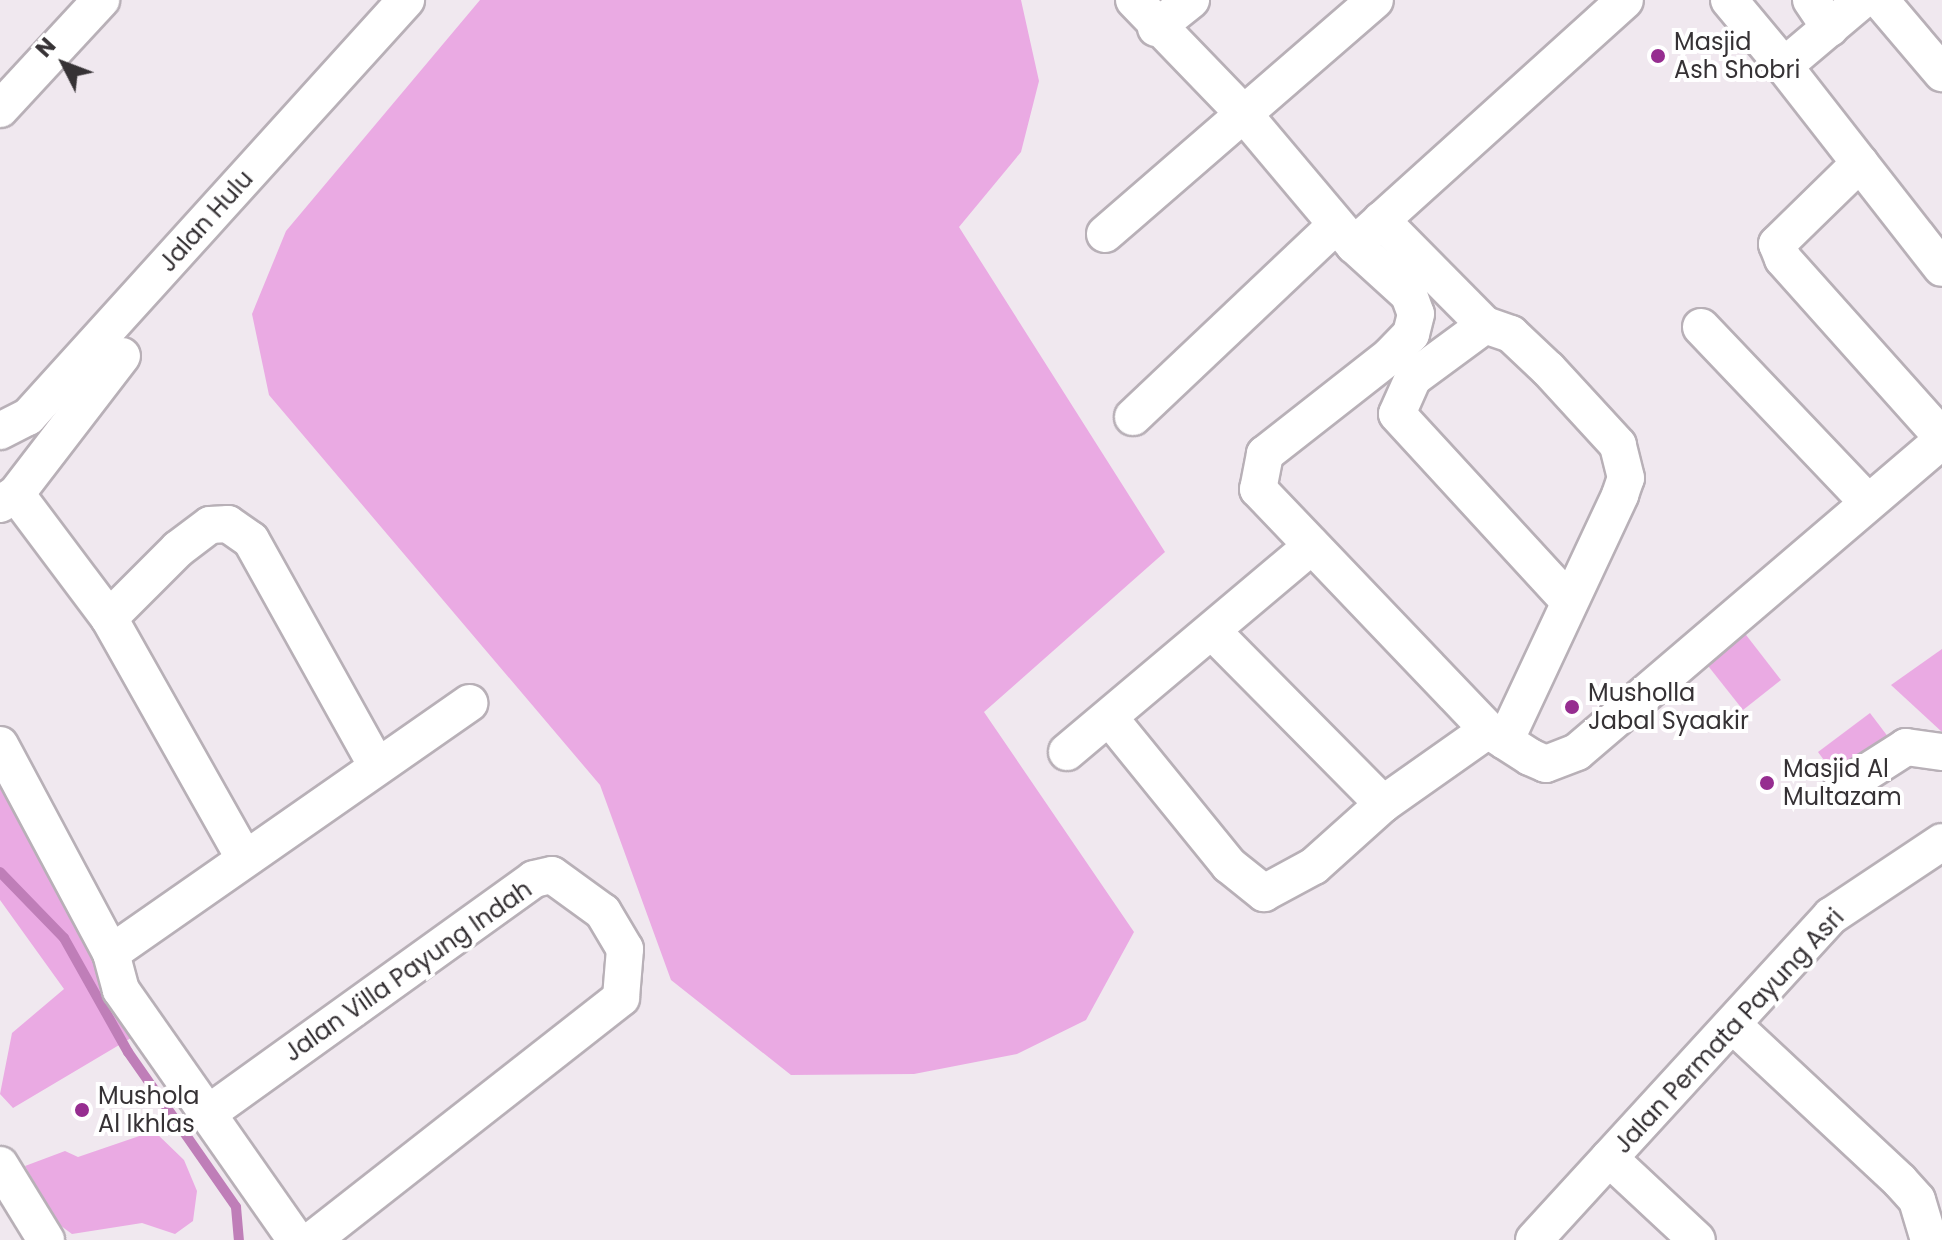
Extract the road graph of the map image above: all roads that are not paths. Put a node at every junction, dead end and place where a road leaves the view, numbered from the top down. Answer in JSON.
{"nodes":[{"id":1,"x":101,"y":0,"type":"edge"},
{"id":2,"x":406,"y":0,"type":"edge"},
{"id":3,"x":1134,"y":0,"type":"edge"},
{"id":4,"x":1191,"y":0,"type":"edge"},
{"id":5,"x":1375,"y":0,"type":"edge"},
{"id":6,"x":1625,"y":0,"type":"edge"},
{"id":7,"x":1729,"y":0,"type":"edge"},
{"id":8,"x":1862,"y":0,"type":"edge"},
{"id":9,"x":1880,"y":0,"type":"edge"},
{"id":10,"x":1821,"y":14,"type":"edge"},
{"id":11,"x":1156,"y":28,"type":"junction"},
{"id":12,"x":1784,"y":66,"type":"junction"},
{"id":13,"x":1942,"y":73,"type":"edge"},
{"id":14,"x":0,"y":109,"type":"edge"},
{"id":15,"x":1242,"y":112,"type":"junction"},
{"id":16,"x":1860,"y":163,"type":"junction"},
{"id":17,"x":1381,"y":220,"type":"junction"},
{"id":18,"x":1105,"y":234,"type":"dead end"},
{"id":19,"x":1345,"y":235,"type":"junction"},
{"id":20,"x":1942,"y":268,"type":"edge"},
{"id":21,"x":1485,"y":325,"type":"junction"},
{"id":22,"x":1701,"y":327,"type":"dead end"},
{"id":23,"x":122,"y":356,"type":"dead end"},
{"id":24,"x":1133,"y":417,"type":"dead end"},
{"id":25,"x":0,"y":431,"type":"edge"},
{"id":26,"x":1942,"y":439,"type":"edge"},
{"id":27,"x":8,"y":499,"type":"edge"},
{"id":28,"x":1866,"y":500,"type":"junction"},
{"id":29,"x":1312,"y":546,"type":"junction"},
{"id":30,"x":1569,"y":601,"type":"junction"},
{"id":31,"x":109,"y":618,"type":"junction"},
{"id":32,"x":1213,"y":632,"type":"junction"},
{"id":33,"x":469,"y":703,"type":"dead end"},
{"id":34,"x":1112,"y":721,"type":"junction"},
{"id":35,"x":1496,"y":735,"type":"junction"},
{"id":36,"x":0,"y":745,"type":"edge"},
{"id":37,"x":1067,"y":752,"type":"dead end"},
{"id":38,"x":1942,"y":752,"type":"edge"},
{"id":39,"x":375,"y":763,"type":"junction"},
{"id":40,"x":1842,"y":788,"type":"dead end"},
{"id":41,"x":1383,"y":804,"type":"junction"},
{"id":42,"x":1942,"y":842,"type":"edge"},
{"id":43,"x":243,"y":856,"type":"junction"},
{"id":44,"x":111,"y":953,"type":"junction"},
{"id":45,"x":1734,"y":1026,"type":"junction"},
{"id":46,"x":210,"y":1112,"type":"junction"},
{"id":47,"x":1609,"y":1158,"type":"junction"},
{"id":48,"x":0,"y":1165,"type":"edge"},
{"id":49,"x":39,"y":1225,"type":"edge"},
{"id":50,"x":296,"y":1240,"type":"edge"},
{"id":51,"x":312,"y":1240,"type":"edge"},
{"id":52,"x":1534,"y":1240,"type":"edge"},
{"id":53,"x":1697,"y":1240,"type":"edge"},
{"id":54,"x":1929,"y":1240,"type":"edge"}],
"edges":[{"from":1,"to":14,"type":"street"},
{"from":2,"to":25,"type":"street","name":"Jalan Hulu"},
{"from":3,"to":11,"type":"street"},
{"from":4,"to":11,"type":"street"},
{"from":5,"to":15,"type":"street"},
{"from":6,"to":17,"type":"street"},
{"from":7,"to":12,"type":"street"},
{"from":8,"to":10,"type":"street"},
{"from":9,"to":13,"type":"street"},
{"from":10,"to":12,"type":"street"},
{"from":11,"to":15,"type":"street"},
{"from":12,"to":16,"type":"street"},
{"from":15,"to":18,"type":"street"},
{"from":15,"to":19,"type":"street"},
{"from":16,"to":20,"type":"street"},
{"from":16,"to":26,"type":"street"},
{"from":17,"to":19,"type":"street"},
{"from":17,"to":21,"type":"street"},
{"from":19,"to":24,"type":"street"},
{"from":19,"to":29,"type":"street"},
{"from":21,"to":30,"type":"street"},
{"from":21,"to":30,"type":"street"},
{"from":22,"to":28,"type":"street"},
{"from":23,"to":27,"type":"street"},
{"from":26,"to":28,"type":"street"},
{"from":27,"to":31,"type":"street"},
{"from":28,"to":35,"type":"street"},
{"from":29,"to":32,"type":"street"},
{"from":29,"to":35,"type":"street"},
{"from":30,"to":35,"type":"street"},
{"from":31,"to":39,"type":"street"},
{"from":31,"to":43,"type":"street"},
{"from":32,"to":34,"type":"street"},
{"from":32,"to":41,"type":"street"},
{"from":33,"to":39,"type":"street"},
{"from":34,"to":37,"type":"street"},
{"from":34,"to":41,"type":"street"},
{"from":35,"to":41,"type":"street"},
{"from":36,"to":44,"type":"street"},
{"from":38,"to":40,"type":"street"},
{"from":39,"to":43,"type":"street"},
{"from":42,"to":45,"type":"street","name":"Jalan Permata Payung Asri"},
{"from":43,"to":44,"type":"street"},
{"from":44,"to":46,"type":"street"},
{"from":45,"to":47,"type":"street","name":"Jalan Permata Payung Asri"},
{"from":45,"to":54,"type":"street"},
{"from":46,"to":50,"type":"street"},
{"from":46,"to":51,"type":"street","name":"Jalan Villa Payung Indah"},
{"from":47,"to":52,"type":"street","name":"Jalan Permata Payung Asri"},
{"from":47,"to":53,"type":"street"},
{"from":48,"to":49,"type":"street"}]}
